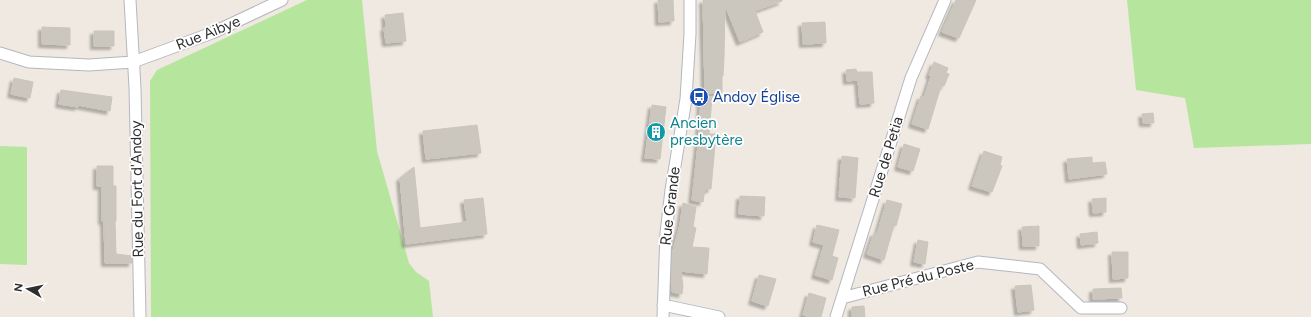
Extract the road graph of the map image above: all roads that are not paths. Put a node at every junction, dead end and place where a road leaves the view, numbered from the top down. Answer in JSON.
{"nodes":[{"id":1,"x":130,"y":0,"type":"edge"},
{"id":2,"x":282,"y":0,"type":"edge"},
{"id":3,"x":690,"y":0,"type":"edge"},
{"id":4,"x":945,"y":0,"type":"edge"},
{"id":5,"x":0,"y":53,"type":"edge"},
{"id":6,"x":133,"y":62,"type":"junction"},
{"id":7,"x":842,"y":298,"type":"junction"},
{"id":8,"x":663,"y":305,"type":"junction"},
{"id":9,"x":1121,"y":308,"type":"dead end"},
{"id":10,"x":140,"y":317,"type":"edge"},
{"id":11,"x":663,"y":317,"type":"edge"},
{"id":12,"x":719,"y":317,"type":"edge"},
{"id":13,"x":836,"y":317,"type":"edge"}],
"edges":[{"from":1,"to":6,"type":"street","name":"Rue du Fort d'Andoy"},
{"from":2,"to":6,"type":"street","name":"Rue Aibye"},
{"from":3,"to":8,"type":"street","name":"Rue Grande"},
{"from":4,"to":7,"type":"street","name":"Rue de Petia"},
{"from":5,"to":6,"type":"street","name":"Rue Aibye"},
{"from":6,"to":10,"type":"street","name":"Rue du Fort d'Andoy"},
{"from":7,"to":9,"type":"street","name":"Rue Pré du Poste"},
{"from":7,"to":13,"type":"street","name":"Rue de Petia"},
{"from":8,"to":11,"type":"street","name":"Rue Grande"},
{"from":8,"to":12,"type":"street"}]}
